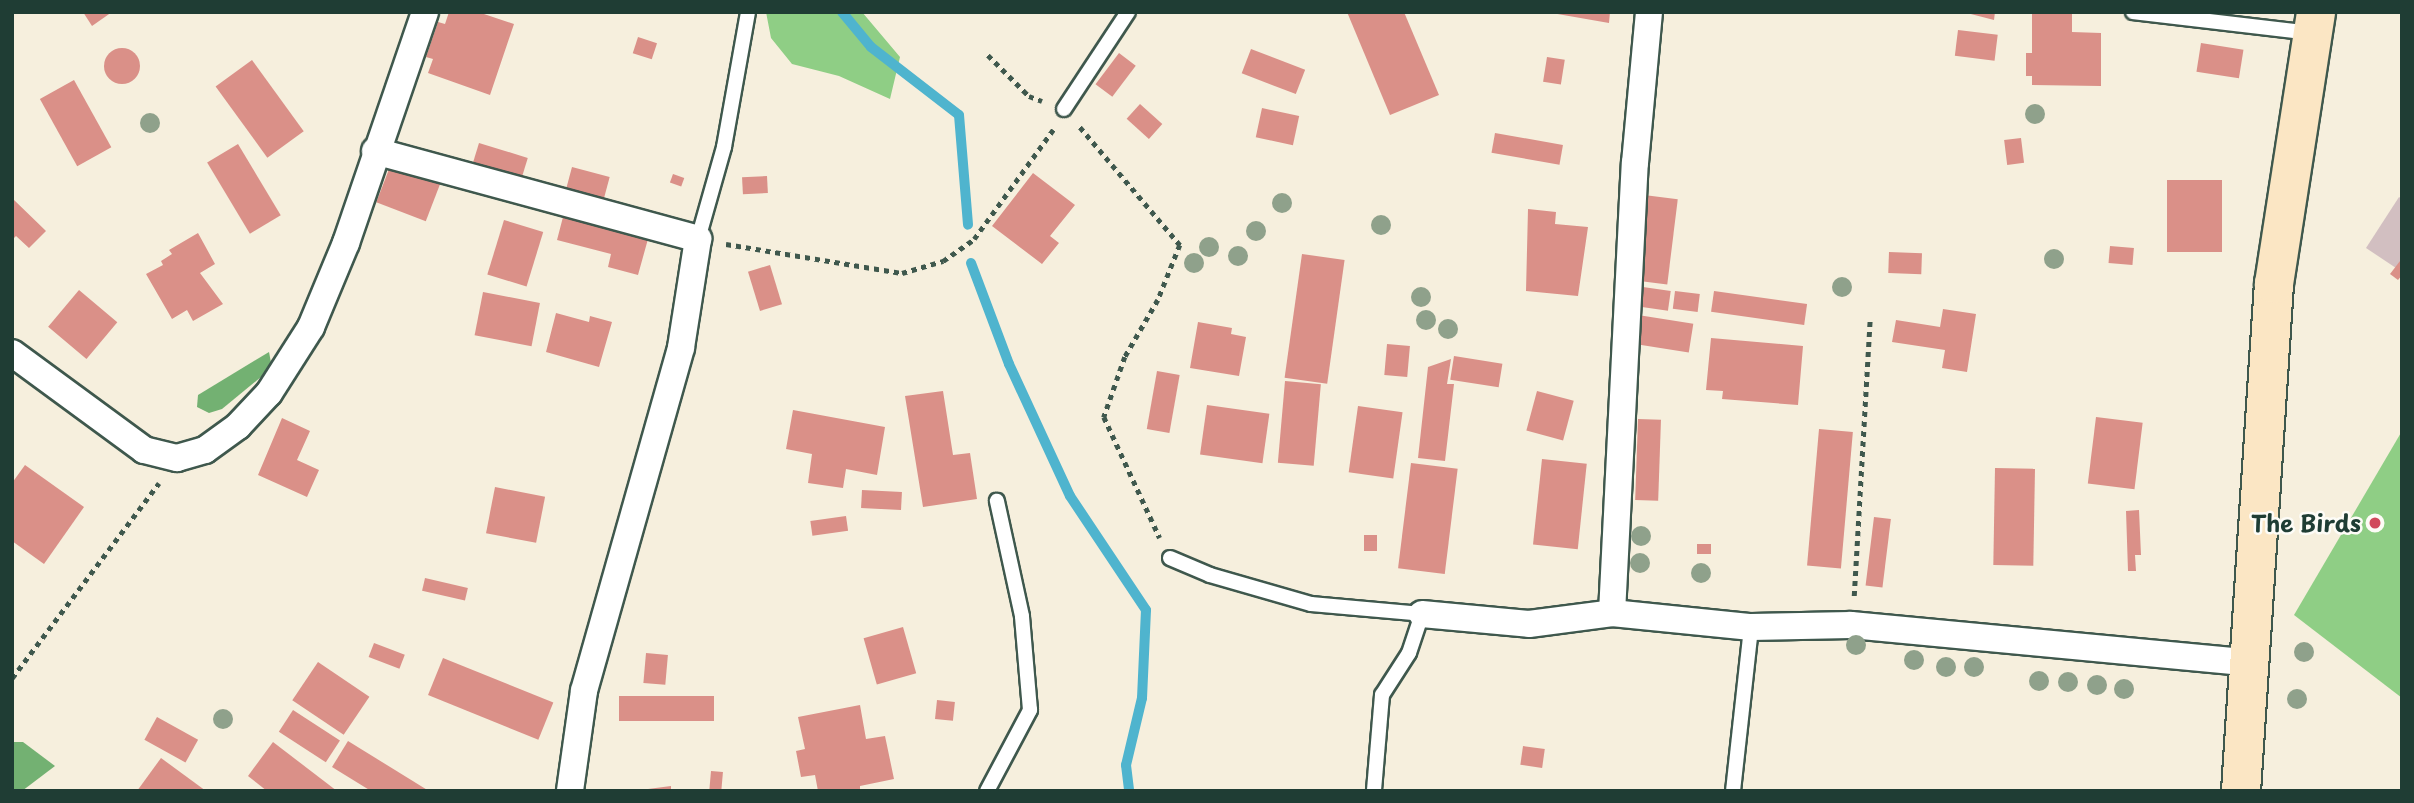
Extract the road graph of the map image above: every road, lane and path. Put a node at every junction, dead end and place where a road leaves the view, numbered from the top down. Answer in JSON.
{"nodes":[{"id":1,"x":425,"y":12,"type":"edge"},
{"id":2,"x":748,"y":12,"type":"edge"},
{"id":3,"x":1128,"y":12,"type":"edge"},
{"id":4,"x":1649,"y":12,"type":"edge"},
{"id":5,"x":2133,"y":12,"type":"edge"},
{"id":6,"x":2315,"y":22,"type":"edge"},
{"id":7,"x":988,"y":55,"type":"dead end"},
{"id":8,"x":1064,"y":109,"type":"junction"},
{"id":9,"x":375,"y":151,"type":"junction"},
{"id":10,"x":698,"y":239,"type":"junction"},
{"id":11,"x":1870,"y":321,"type":"dead end"},
{"id":12,"x":12,"y":353,"type":"edge"},
{"id":13,"x":177,"y":458,"type":"junction"},
{"id":14,"x":997,"y":501,"type":"dead end"},
{"id":15,"x":1170,"y":558,"type":"joint"},
{"id":16,"x":1612,"y":613,"type":"junction"},
{"id":17,"x":1422,"y":614,"type":"junction"},
{"id":18,"x":1851,"y":625,"type":"junction"},
{"id":19,"x":1751,"y":627,"type":"junction"},
{"id":20,"x":2251,"y":663,"type":"junction"},
{"id":21,"x":12,"y":678,"type":"edge"},
{"id":22,"x":570,"y":791,"type":"edge"},
{"id":23,"x":987,"y":791,"type":"edge"},
{"id":24,"x":1374,"y":791,"type":"edge"},
{"id":25,"x":1733,"y":791,"type":"edge"},
{"id":26,"x":2241,"y":791,"type":"edge"}],
"edges":[{"from":1,"to":9,"type":"street"},
{"from":2,"to":10,"type":"lane"},
{"from":3,"to":8,"type":"lane"},
{"from":4,"to":16,"type":"street"},
{"from":5,"to":6,"type":"lane"},
{"from":6,"to":20,"type":"street"},
{"from":7,"to":8,"type":"path"},
{"from":8,"to":10,"type":"path"},
{"from":8,"to":15,"type":"path"},
{"from":9,"to":10,"type":"street"},
{"from":9,"to":13,"type":"street"},
{"from":10,"to":22,"type":"street"},
{"from":11,"to":18,"type":"path"},
{"from":12,"to":13,"type":"street"},
{"from":13,"to":21,"type":"path"},
{"from":14,"to":23,"type":"lane"},
{"from":15,"to":17,"type":"lane"},
{"from":16,"to":17,"type":"street"},
{"from":16,"to":19,"type":"street"},
{"from":17,"to":24,"type":"lane"},
{"from":18,"to":19,"type":"street"},
{"from":18,"to":20,"type":"street"},
{"from":19,"to":25,"type":"lane"},
{"from":20,"to":26,"type":"street"}]}
